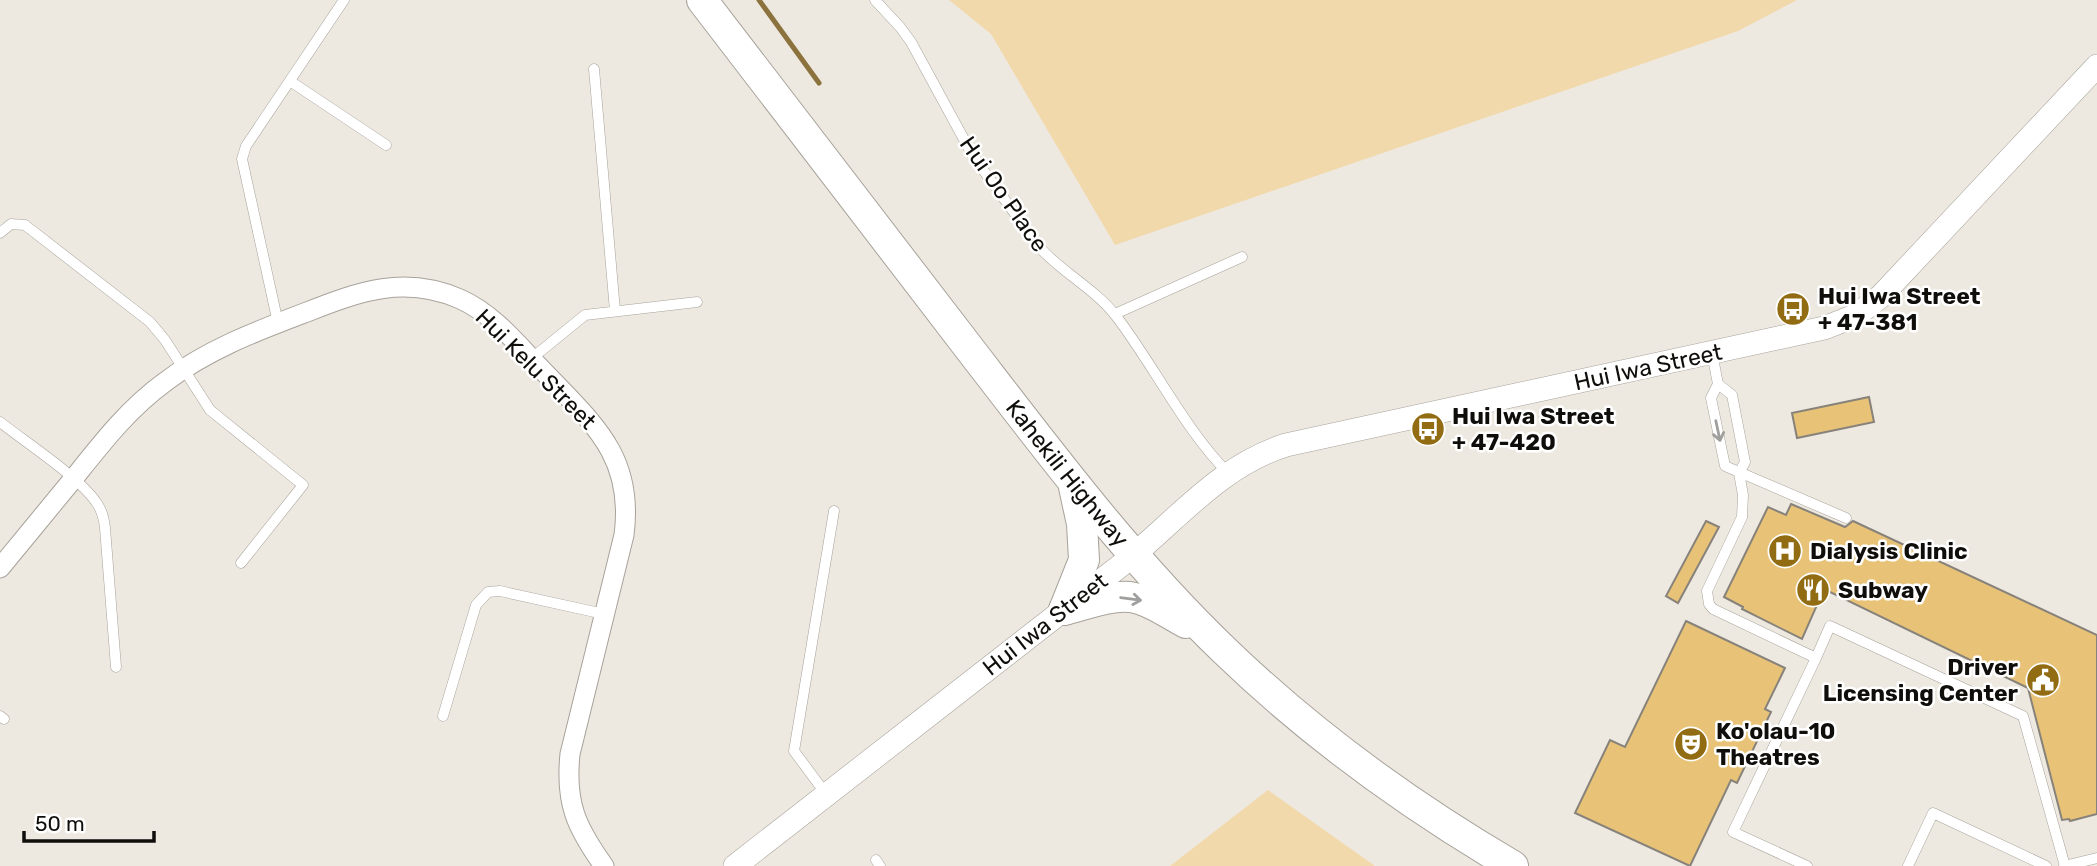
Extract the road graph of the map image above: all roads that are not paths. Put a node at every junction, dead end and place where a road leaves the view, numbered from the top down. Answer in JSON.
{"nodes":[{"id":1,"x":344,"y":0,"type":"edge"},
{"id":2,"x":702,"y":0,"type":"edge"},
{"id":3,"x":876,"y":0,"type":"edge"},
{"id":4,"x":2097,"y":66,"type":"edge"},
{"id":5,"x":594,"y":69,"type":"dead end"},
{"id":6,"x":290,"y":81,"type":"junction"},
{"id":7,"x":386,"y":145,"type":"dead end"},
{"id":8,"x":0,"y":233,"type":"edge"},
{"id":9,"x":1242,"y":257,"type":"dead end"},
{"id":10,"x":697,"y":302,"type":"dead end"},
{"id":11,"x":615,"y":311,"type":"junction"},
{"id":12,"x":1115,"y":314,"type":"junction"},
{"id":13,"x":278,"y":323,"type":"junction"},
{"id":14,"x":1712,"y":353,"type":"junction"},
{"id":15,"x":531,"y":359,"type":"junction"},
{"id":16,"x":183,"y":369,"type":"junction"},
{"id":17,"x":1718,"y":384,"type":"junction"},
{"id":18,"x":0,"y":422,"type":"edge"},
{"id":19,"x":1228,"y":473,"type":"junction"},
{"id":20,"x":1739,"y":473,"type":"junction"},
{"id":21,"x":73,"y":479,"type":"junction"},
{"id":22,"x":1073,"y":483,"type":"junction"},
{"id":23,"x":834,"y":511,"type":"dead end"},
{"id":24,"x":1846,"y":518,"type":"dead end"},
{"id":25,"x":1134,"y":555,"type":"junction"},
{"id":26,"x":241,"y":563,"type":"dead end"},
{"id":27,"x":0,"y":568,"type":"edge"},
{"id":28,"x":1064,"y":610,"type":"junction"},
{"id":29,"x":604,"y":614,"type":"junction"},
{"id":30,"x":1208,"y":634,"type":"junction"},
{"id":31,"x":1816,"y":658,"type":"junction"},
{"id":32,"x":116,"y":667,"type":"dead end"},
{"id":33,"x":443,"y":716,"type":"dead end"},
{"id":34,"x":827,"y":794,"type":"junction"},
{"id":35,"x":2097,"y":858,"type":"edge"},
{"id":36,"x":604,"y":866,"type":"edge"},
{"id":37,"x":735,"y":866,"type":"edge"},
{"id":38,"x":1513,"y":866,"type":"edge"},
{"id":39,"x":1807,"y":866,"type":"edge"},
{"id":40,"x":1908,"y":866,"type":"edge"},
{"id":41,"x":2046,"y":866,"type":"edge"},
{"id":42,"x":2064,"y":866,"type":"edge"}],
"edges":[{"from":1,"to":6,"type":"lane"},
{"from":2,"to":22,"type":"main road","name":"Kahekili Highway"},
{"from":3,"to":12,"type":"lane","name":"Hui Oo Place"},
{"from":4,"to":14,"type":"street","name":"Hui Iwa Street"},
{"from":5,"to":11,"type":"lane"},
{"from":6,"to":7,"type":"lane"},
{"from":6,"to":13,"type":"lane"},
{"from":8,"to":16,"type":"lane"},
{"from":9,"to":12,"type":"lane"},
{"from":10,"to":11,"type":"lane"},
{"from":11,"to":15,"type":"lane"},
{"from":12,"to":19,"type":"lane","name":"Hui Oo Place"},
{"from":13,"to":15,"type":"street","name":"Hui Kelu Street"},
{"from":13,"to":16,"type":"street","name":"Hui Kelu Street"},
{"from":14,"to":17,"type":"lane"},
{"from":14,"to":19,"type":"street","name":"Hui Iwa Street"},
{"from":15,"to":29,"type":"street","name":"Hui Kelu Street"},
{"from":16,"to":21,"type":"street","name":"Hui Kelu Street"},
{"from":16,"to":26,"type":"lane"},
{"from":17,"to":20,"type":"lane"},
{"from":17,"to":20,"type":"lane","one_way":true},
{"from":18,"to":21,"type":"lane"},
{"from":19,"to":25,"type":"street","name":"Hui Iwa Street"},
{"from":20,"to":24,"type":"lane"},
{"from":20,"to":31,"type":"lane"},
{"from":21,"to":27,"type":"street","name":"Hui Kelu Street"},
{"from":21,"to":32,"type":"lane"},
{"from":22,"to":25,"type":"main road","name":"Kahekili Highway"},
{"from":22,"to":28,"type":"main road"},
{"from":23,"to":34,"type":"lane"},
{"from":25,"to":28,"type":"street","name":"Hui Iwa Street"},
{"from":25,"to":30,"type":"main road","name":"Kahekili Highway"},
{"from":28,"to":30,"type":"main road","one_way":true},
{"from":28,"to":34,"type":"street","name":"Hui Iwa Street"},
{"from":29,"to":33,"type":"lane"},
{"from":29,"to":36,"type":"street","name":"Hui Kelu Street"},
{"from":30,"to":38,"type":"main road","name":"Kahekili Highway"},
{"from":31,"to":39,"type":"lane"},
{"from":31,"to":42,"type":"lane"},
{"from":34,"to":37,"type":"street","name":"Hui Iwa Street"},
{"from":35,"to":42,"type":"lane"},
{"from":40,"to":41,"type":"lane"}]}
